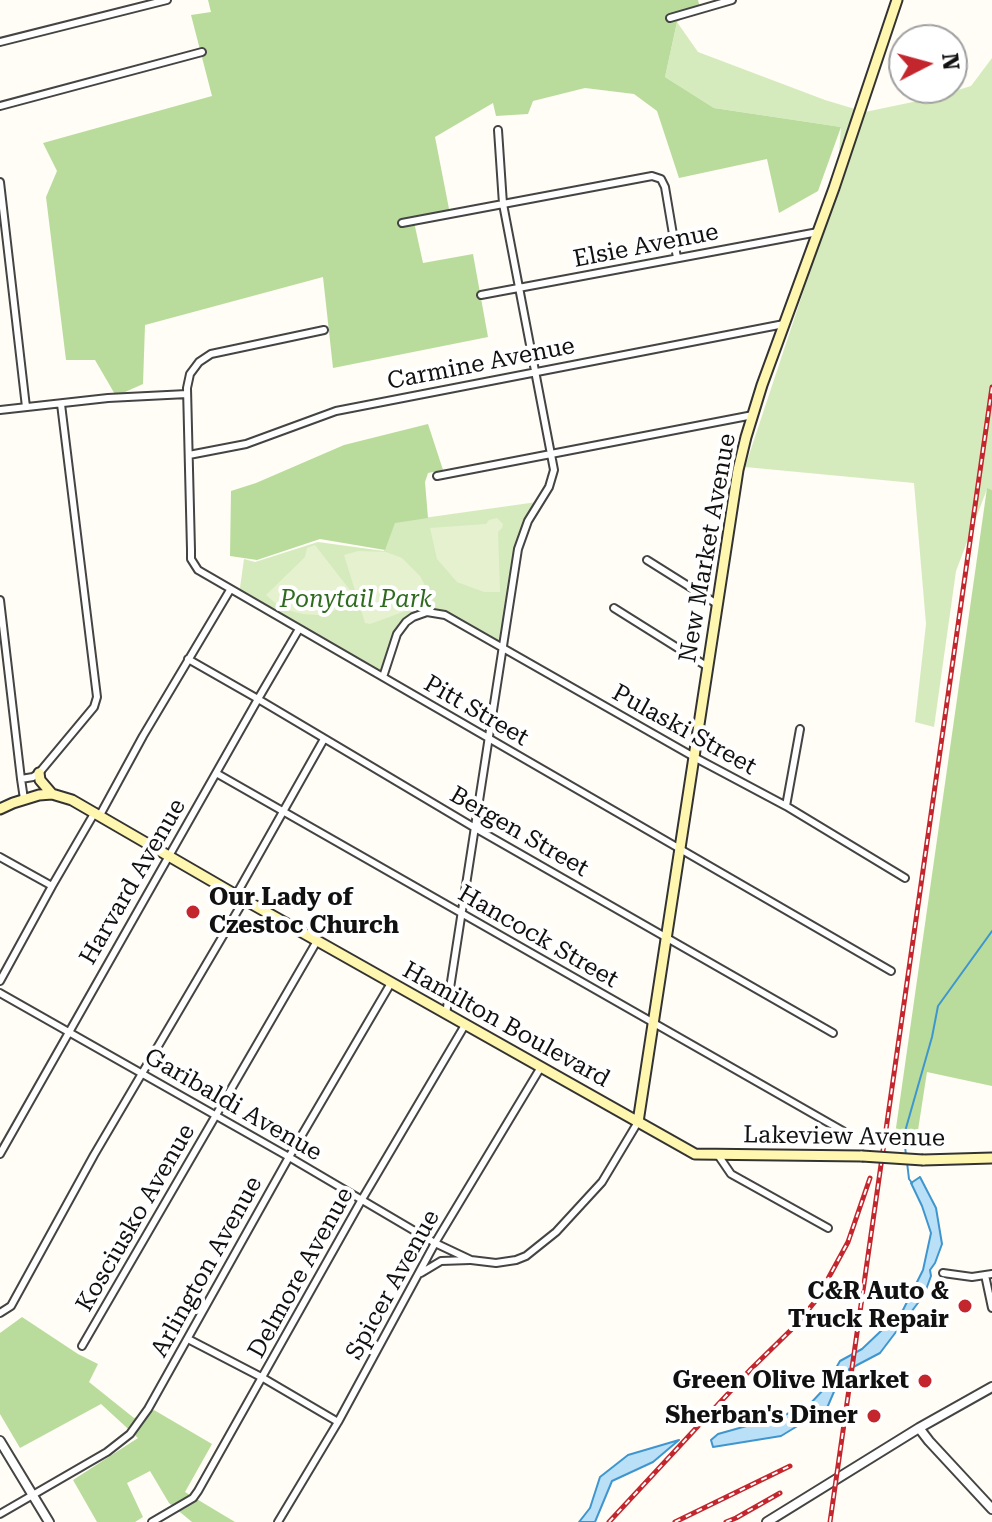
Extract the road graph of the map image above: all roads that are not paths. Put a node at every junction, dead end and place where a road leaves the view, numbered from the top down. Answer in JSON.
{"nodes":[{"id":1,"x":167,"y":0,"type":"edge"},
{"id":2,"x":732,"y":0,"type":"edge"},
{"id":3,"x":897,"y":0,"type":"edge"},
{"id":4,"x":670,"y":18,"type":"dead end"},
{"id":5,"x":0,"y":42,"type":"edge"},
{"id":6,"x":202,"y":52,"type":"dead end"},
{"id":7,"x":0,"y":106,"type":"edge"},
{"id":8,"x":498,"y":130,"type":"dead end"},
{"id":9,"x":0,"y":182,"type":"edge"},
{"id":10,"x":503,"y":204,"type":"junction"},
{"id":11,"x":402,"y":223,"type":"dead end"},
{"id":12,"x":818,"y":232,"type":"junction"},
{"id":13,"x":677,"y":258,"type":"junction"},
{"id":14,"x":520,"y":288,"type":"junction"},
{"id":15,"x":481,"y":295,"type":"dead end"},
{"id":16,"x":784,"y":324,"type":"junction"},
{"id":17,"x":324,"y":330,"type":"dead end"},
{"id":18,"x":536,"y":372,"type":"junction"},
{"id":19,"x":187,"y":394,"type":"junction"},
{"id":20,"x":61,"y":404,"type":"junction"},
{"id":21,"x":26,"y":407,"type":"junction"},
{"id":22,"x":1,"y":410,"type":"edge"},
{"id":23,"x":753,"y":415,"type":"junction"},
{"id":24,"x":552,"y":454,"type":"junction"},
{"id":25,"x":189,"y":455,"type":"junction"},
{"id":26,"x":437,"y":476,"type":"dead end"},
{"id":27,"x":647,"y":560,"type":"dead end"},
{"id":28,"x":230,"y":590,"type":"junction"},
{"id":29,"x":0,"y":600,"type":"edge"},
{"id":30,"x":717,"y":604,"type":"junction"},
{"id":31,"x":614,"y":608,"type":"dead end"},
{"id":32,"x":299,"y":629,"type":"junction"},
{"id":33,"x":503,"y":648,"type":"junction"},
{"id":34,"x":188,"y":659,"type":"junction"},
{"id":35,"x":708,"y":667,"type":"junction"},
{"id":36,"x":383,"y":677,"type":"junction"},
{"id":37,"x":258,"y":699,"type":"junction"},
{"id":38,"x":800,"y":729,"type":"dead end"},
{"id":39,"x":324,"y":739,"type":"junction"},
{"id":40,"x":489,"y":739,"type":"junction"},
{"id":41,"x":694,"y":757,"type":"junction"},
{"id":42,"x":39,"y":773,"type":"junction"},
{"id":43,"x":216,"y":773,"type":"junction"},
{"id":44,"x":21,"y":779,"type":"junction"},
{"id":45,"x":52,"y":794,"type":"junction"},
{"id":46,"x":24,"y":799,"type":"junction"},
{"id":47,"x":786,"y":806,"type":"junction"},
{"id":48,"x":0,"y":809,"type":"edge"},
{"id":49,"x":283,"y":812,"type":"junction"},
{"id":50,"x":98,"y":814,"type":"junction"},
{"id":51,"x":475,"y":828,"type":"junction"},
{"id":52,"x":680,"y":849,"type":"junction"},
{"id":53,"x":169,"y":855,"type":"junction"},
{"id":54,"x":0,"y":857,"type":"edge"},
{"id":55,"x":905,"y":878,"type":"dead end"},
{"id":56,"x":52,"y":886,"type":"junction"},
{"id":57,"x":240,"y":898,"type":"junction"},
{"id":58,"x":461,"y":914,"type":"junction"},
{"id":59,"x":667,"y":938,"type":"junction"},
{"id":60,"x":317,"y":941,"type":"junction"},
{"id":61,"x":891,"y":971,"type":"dead end"},
{"id":62,"x":0,"y":981,"type":"edge"},
{"id":63,"x":391,"y":983,"type":"junction"},
{"id":64,"x":0,"y":993,"type":"edge"},
{"id":65,"x":446,"y":1014,"type":"junction"},
{"id":66,"x":654,"y":1023,"type":"junction"},
{"id":67,"x":465,"y":1025,"type":"junction"},
{"id":68,"x":69,"y":1032,"type":"junction"},
{"id":69,"x":833,"y":1033,"type":"dead end"},
{"id":70,"x":541,"y":1067,"type":"junction"},
{"id":71,"x":141,"y":1074,"type":"junction"},
{"id":72,"x":216,"y":1118,"type":"junction"},
{"id":73,"x":638,"y":1122,"type":"junction"},
{"id":74,"x":843,"y":1131,"type":"dead end"},
{"id":75,"x":0,"y":1154,"type":"edge"},
{"id":76,"x":695,"y":1154,"type":"joint"},
{"id":77,"x":718,"y":1155,"type":"junction"},
{"id":78,"x":289,"y":1157,"type":"junction"},
{"id":79,"x":992,"y":1158,"type":"edge"},
{"id":80,"x":361,"y":1201,"type":"junction"},
{"id":81,"x":828,"y":1228,"type":"dead end"},
{"id":82,"x":435,"y":1243,"type":"junction"},
{"id":83,"x":471,"y":1260,"type":"junction"},
{"id":84,"x":943,"y":1273,"type":"dead end"},
{"id":85,"x":988,"y":1274,"type":"edge"},
{"id":86,"x":418,"y":1275,"type":"junction"},
{"id":87,"x":992,"y":1308,"type":"edge"},
{"id":88,"x":0,"y":1313,"type":"edge"},
{"id":89,"x":188,"y":1339,"type":"junction"},
{"id":90,"x":82,"y":1346,"type":"dead end"},
{"id":91,"x":263,"y":1378,"type":"junction"},
{"id":92,"x":992,"y":1387,"type":"edge"},
{"id":93,"x":338,"y":1422,"type":"junction"},
{"id":94,"x":919,"y":1428,"type":"junction"},
{"id":95,"x":0,"y":1441,"type":"edge"},
{"id":96,"x":32,"y":1496,"type":"junction"},
{"id":97,"x":992,"y":1509,"type":"edge"},
{"id":98,"x":0,"y":1514,"type":"edge"},
{"id":99,"x":49,"y":1522,"type":"edge"},
{"id":100,"x":152,"y":1522,"type":"edge"},
{"id":101,"x":278,"y":1522,"type":"edge"},
{"id":102,"x":767,"y":1522,"type":"edge"}],
"edges":[{"from":1,"to":5,"type":"street"},
{"from":2,"to":4,"type":"street"},
{"from":3,"to":12,"type":"main road","name":"New Market Avenue"},
{"from":6,"to":7,"type":"street"},
{"from":8,"to":10,"type":"street"},
{"from":9,"to":21,"type":"street"},
{"from":10,"to":11,"type":"street"},
{"from":10,"to":13,"type":"street"},
{"from":10,"to":14,"type":"street"},
{"from":12,"to":13,"type":"street","name":"Elsie Avenue"},
{"from":12,"to":16,"type":"main road","name":"New Market Avenue"},
{"from":13,"to":14,"type":"street","name":"Elsie Avenue"},
{"from":14,"to":15,"type":"street","name":"Elsie Avenue"},
{"from":14,"to":18,"type":"street"},
{"from":16,"to":18,"type":"street","name":"Carmine Avenue"},
{"from":16,"to":23,"type":"main road","name":"New Market Avenue"},
{"from":17,"to":19,"type":"street"},
{"from":18,"to":24,"type":"street"},
{"from":18,"to":25,"type":"street","name":"Carmine Avenue"},
{"from":19,"to":20,"type":"street"},
{"from":19,"to":25,"type":"street","name":"Pitt Street"},
{"from":20,"to":21,"type":"street"},
{"from":20,"to":42,"type":"street"},
{"from":21,"to":22,"type":"street"},
{"from":23,"to":24,"type":"street"},
{"from":23,"to":30,"type":"main road","name":"New Market Avenue"},
{"from":24,"to":26,"type":"street"},
{"from":24,"to":33,"type":"street"},
{"from":25,"to":28,"type":"street","name":"Pitt Street"},
{"from":27,"to":30,"type":"street"},
{"from":28,"to":32,"type":"street","name":"Pitt Street"},
{"from":28,"to":34,"type":"street"},
{"from":29,"to":44,"type":"street"},
{"from":30,"to":35,"type":"main road","name":"New Market Avenue"},
{"from":31,"to":35,"type":"street"},
{"from":32,"to":36,"type":"street","name":"Pitt Street"},
{"from":32,"to":37,"type":"street","name":"Harvard Avenue"},
{"from":33,"to":36,"type":"street","name":"Pulaski Street"},
{"from":33,"to":40,"type":"street"},
{"from":33,"to":41,"type":"street","name":"Pulaski Street"},
{"from":34,"to":37,"type":"street","name":"Bergen Street"},
{"from":34,"to":50,"type":"street"},
{"from":35,"to":41,"type":"main road","name":"New Market Avenue"},
{"from":36,"to":40,"type":"street","name":"Pitt Street"},
{"from":37,"to":39,"type":"street","name":"Bergen Street"},
{"from":37,"to":43,"type":"street","name":"Harvard Avenue"},
{"from":38,"to":47,"type":"street"},
{"from":39,"to":49,"type":"street"},
{"from":39,"to":51,"type":"street","name":"Bergen Street"},
{"from":40,"to":51,"type":"street"},
{"from":40,"to":52,"type":"street","name":"Pitt Street"},
{"from":41,"to":47,"type":"street","name":"Pulaski Street"},
{"from":41,"to":52,"type":"main road","name":"New Market Avenue"},
{"from":42,"to":44,"type":"street"},
{"from":42,"to":45,"type":"main road"},
{"from":43,"to":49,"type":"street","name":"Hancock Street"},
{"from":43,"to":53,"type":"street","name":"Harvard Avenue"},
{"from":44,"to":46,"type":"street"},
{"from":45,"to":46,"type":"main road"},
{"from":45,"to":50,"type":"main road","name":"Hamilton Boulevard"},
{"from":46,"to":48,"type":"main road"},
{"from":47,"to":55,"type":"street","name":"Pulaski Street"},
{"from":49,"to":57,"type":"street"},
{"from":49,"to":58,"type":"street","name":"Hancock Street"},
{"from":50,"to":53,"type":"main road","name":"Hamilton Boulevard"},
{"from":50,"to":56,"type":"street"},
{"from":51,"to":58,"type":"street"},
{"from":51,"to":59,"type":"street","name":"Bergen Street"},
{"from":52,"to":59,"type":"main road","name":"New Market Avenue"},
{"from":52,"to":61,"type":"street","name":"Pitt Street"},
{"from":53,"to":57,"type":"main road","name":"Hamilton Boulevard"},
{"from":53,"to":68,"type":"street","name":"Harvard Avenue"},
{"from":54,"to":56,"type":"street"},
{"from":56,"to":62,"type":"street"},
{"from":57,"to":60,"type":"main road","name":"Hamilton Boulevard"},
{"from":57,"to":71,"type":"street"},
{"from":58,"to":65,"type":"street"},
{"from":58,"to":66,"type":"street","name":"Hancock Street"},
{"from":59,"to":66,"type":"main road","name":"New Market Avenue"},
{"from":59,"to":69,"type":"street","name":"Bergen Street"},
{"from":60,"to":63,"type":"main road","name":"Hamilton Boulevard"},
{"from":60,"to":72,"type":"street","name":"Kosciusko Avenue"},
{"from":63,"to":65,"type":"main road","name":"Hamilton Boulevard"},
{"from":63,"to":78,"type":"street","name":"Arlington Avenue"},
{"from":64,"to":68,"type":"street","name":"Garibaldi Avenue"},
{"from":65,"to":67,"type":"main road","name":"Hamilton Boulevard"},
{"from":66,"to":73,"type":"main road","name":"New Market Avenue"},
{"from":66,"to":74,"type":"street","name":"Hancock Street"},
{"from":67,"to":70,"type":"main road","name":"Hamilton Boulevard"},
{"from":67,"to":80,"type":"street","name":"Delmore Avenue"},
{"from":68,"to":71,"type":"street","name":"Garibaldi Avenue"},
{"from":68,"to":75,"type":"street","name":"Harvard Avenue"},
{"from":70,"to":73,"type":"main road","name":"Hamilton Boulevard"},
{"from":70,"to":82,"type":"street","name":"Spicer Avenue"},
{"from":71,"to":72,"type":"street","name":"Garibaldi Avenue"},
{"from":71,"to":88,"type":"street"},
{"from":72,"to":78,"type":"street","name":"Garibaldi Avenue"},
{"from":72,"to":90,"type":"street","name":"Kosciusko Avenue"},
{"from":73,"to":76,"type":"main road","name":"Hamilton Boulevard"},
{"from":73,"to":83,"type":"street"},
{"from":76,"to":77,"type":"main road","name":"Lakeview Avenue"},
{"from":77,"to":79,"type":"main road","name":"Lakeview Avenue","bridge":true},
{"from":77,"to":81,"type":"street"},
{"from":78,"to":80,"type":"street","name":"Garibaldi Avenue"},
{"from":78,"to":89,"type":"street","name":"Arlington Avenue"},
{"from":80,"to":82,"type":"street","name":"Garibaldi Avenue"},
{"from":80,"to":91,"type":"street","name":"Delmore Avenue"},
{"from":82,"to":83,"type":"street","name":"Garibaldi Avenue"},
{"from":82,"to":86,"type":"street","name":"Spicer Avenue"},
{"from":83,"to":86,"type":"street"},
{"from":84,"to":85,"type":"street"},
{"from":85,"to":87,"type":"street"},
{"from":86,"to":93,"type":"street","name":"Spicer Avenue"},
{"from":89,"to":91,"type":"street"},
{"from":89,"to":96,"type":"street","name":"Arlington Avenue"},
{"from":91,"to":93,"type":"street"},
{"from":91,"to":100,"type":"street","name":"Delmore Avenue"},
{"from":92,"to":94,"type":"street"},
{"from":93,"to":101,"type":"street","name":"Spicer Avenue"},
{"from":94,"to":97,"type":"street"},
{"from":94,"to":102,"type":"street"},
{"from":95,"to":96,"type":"street"},
{"from":96,"to":98,"type":"street","name":"Arlington Avenue"},
{"from":96,"to":99,"type":"street"}]}
